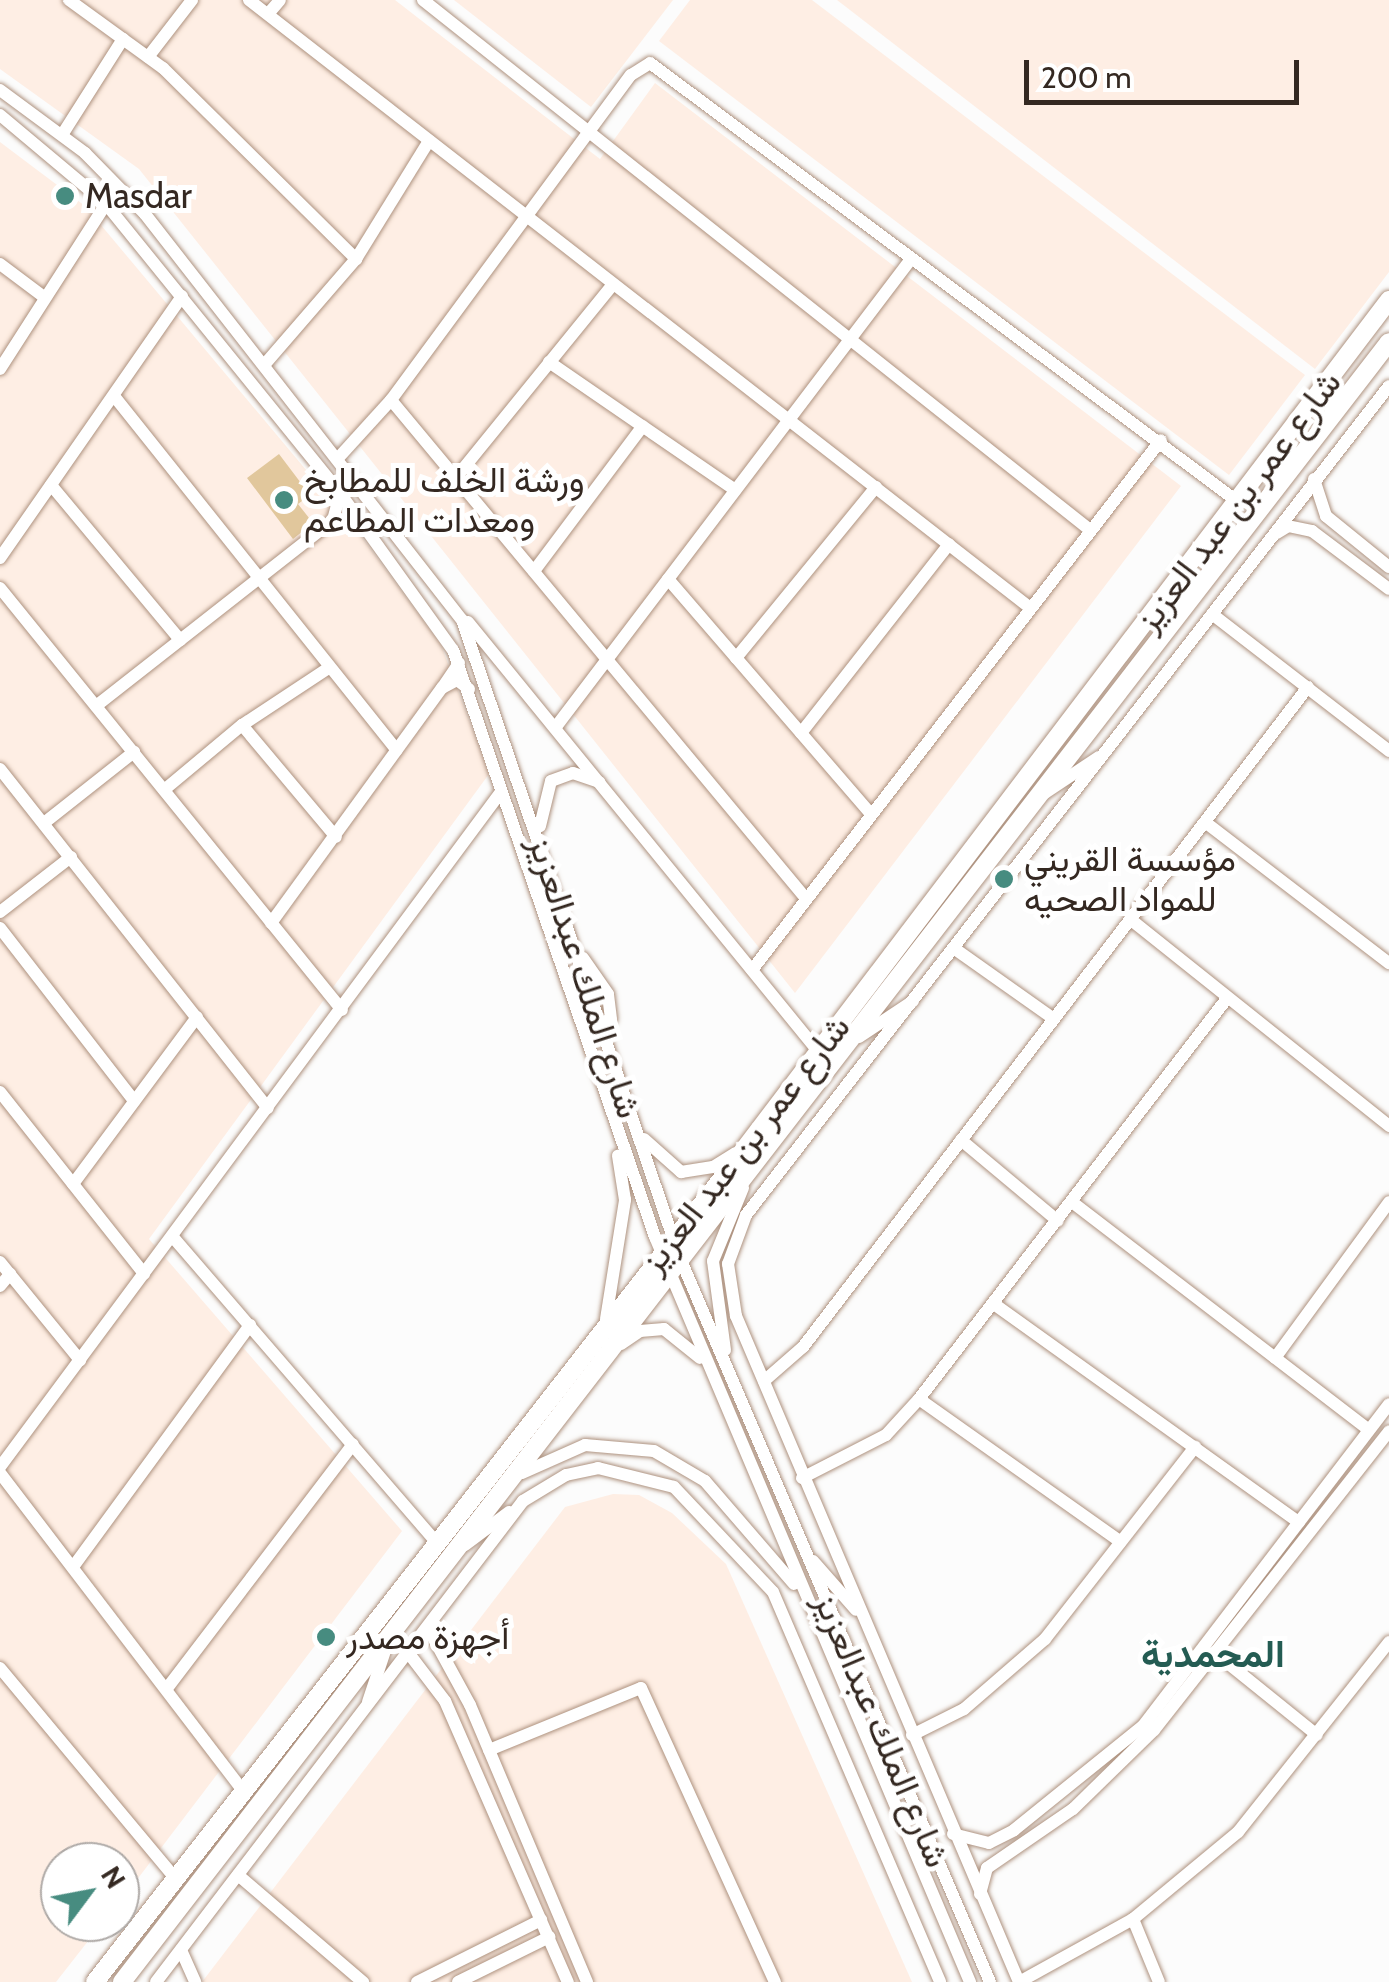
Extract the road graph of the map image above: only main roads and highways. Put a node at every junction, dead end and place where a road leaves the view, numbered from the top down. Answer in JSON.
{"nodes":[{"id":1,"x":1389,"y":300,"type":"edge"},
{"id":2,"x":1389,"y":342,"type":"edge"},
{"id":3,"x":753,"y":1149,"type":"junction"},
{"id":4,"x":436,"y":1542,"type":"junction"},
{"id":5,"x":409,"y":1610,"type":"junction"},
{"id":6,"x":95,"y":1982,"type":"edge"},
{"id":7,"x":122,"y":1982,"type":"edge"}],
"edges":[{"from":1,"to":3,"type":"main road","name":"شارع عمر بن عبد العزيز"},
{"from":2,"to":3,"type":"main road","name":"شارع عمر بن عبد العزيز"},
{"from":3,"to":4,"type":"main road","name":"شارع عمر بن عبد العزيز"},
{"from":3,"to":5,"type":"main road","name":"شارع عمر بن عبد العزيز"},
{"from":4,"to":5,"type":"main road"},
{"from":4,"to":6,"type":"main road","name":"شارع عمر بن عبد العزيز"},
{"from":5,"to":7,"type":"main road","name":"شارع عمر بن عبد العزيز"}]}
